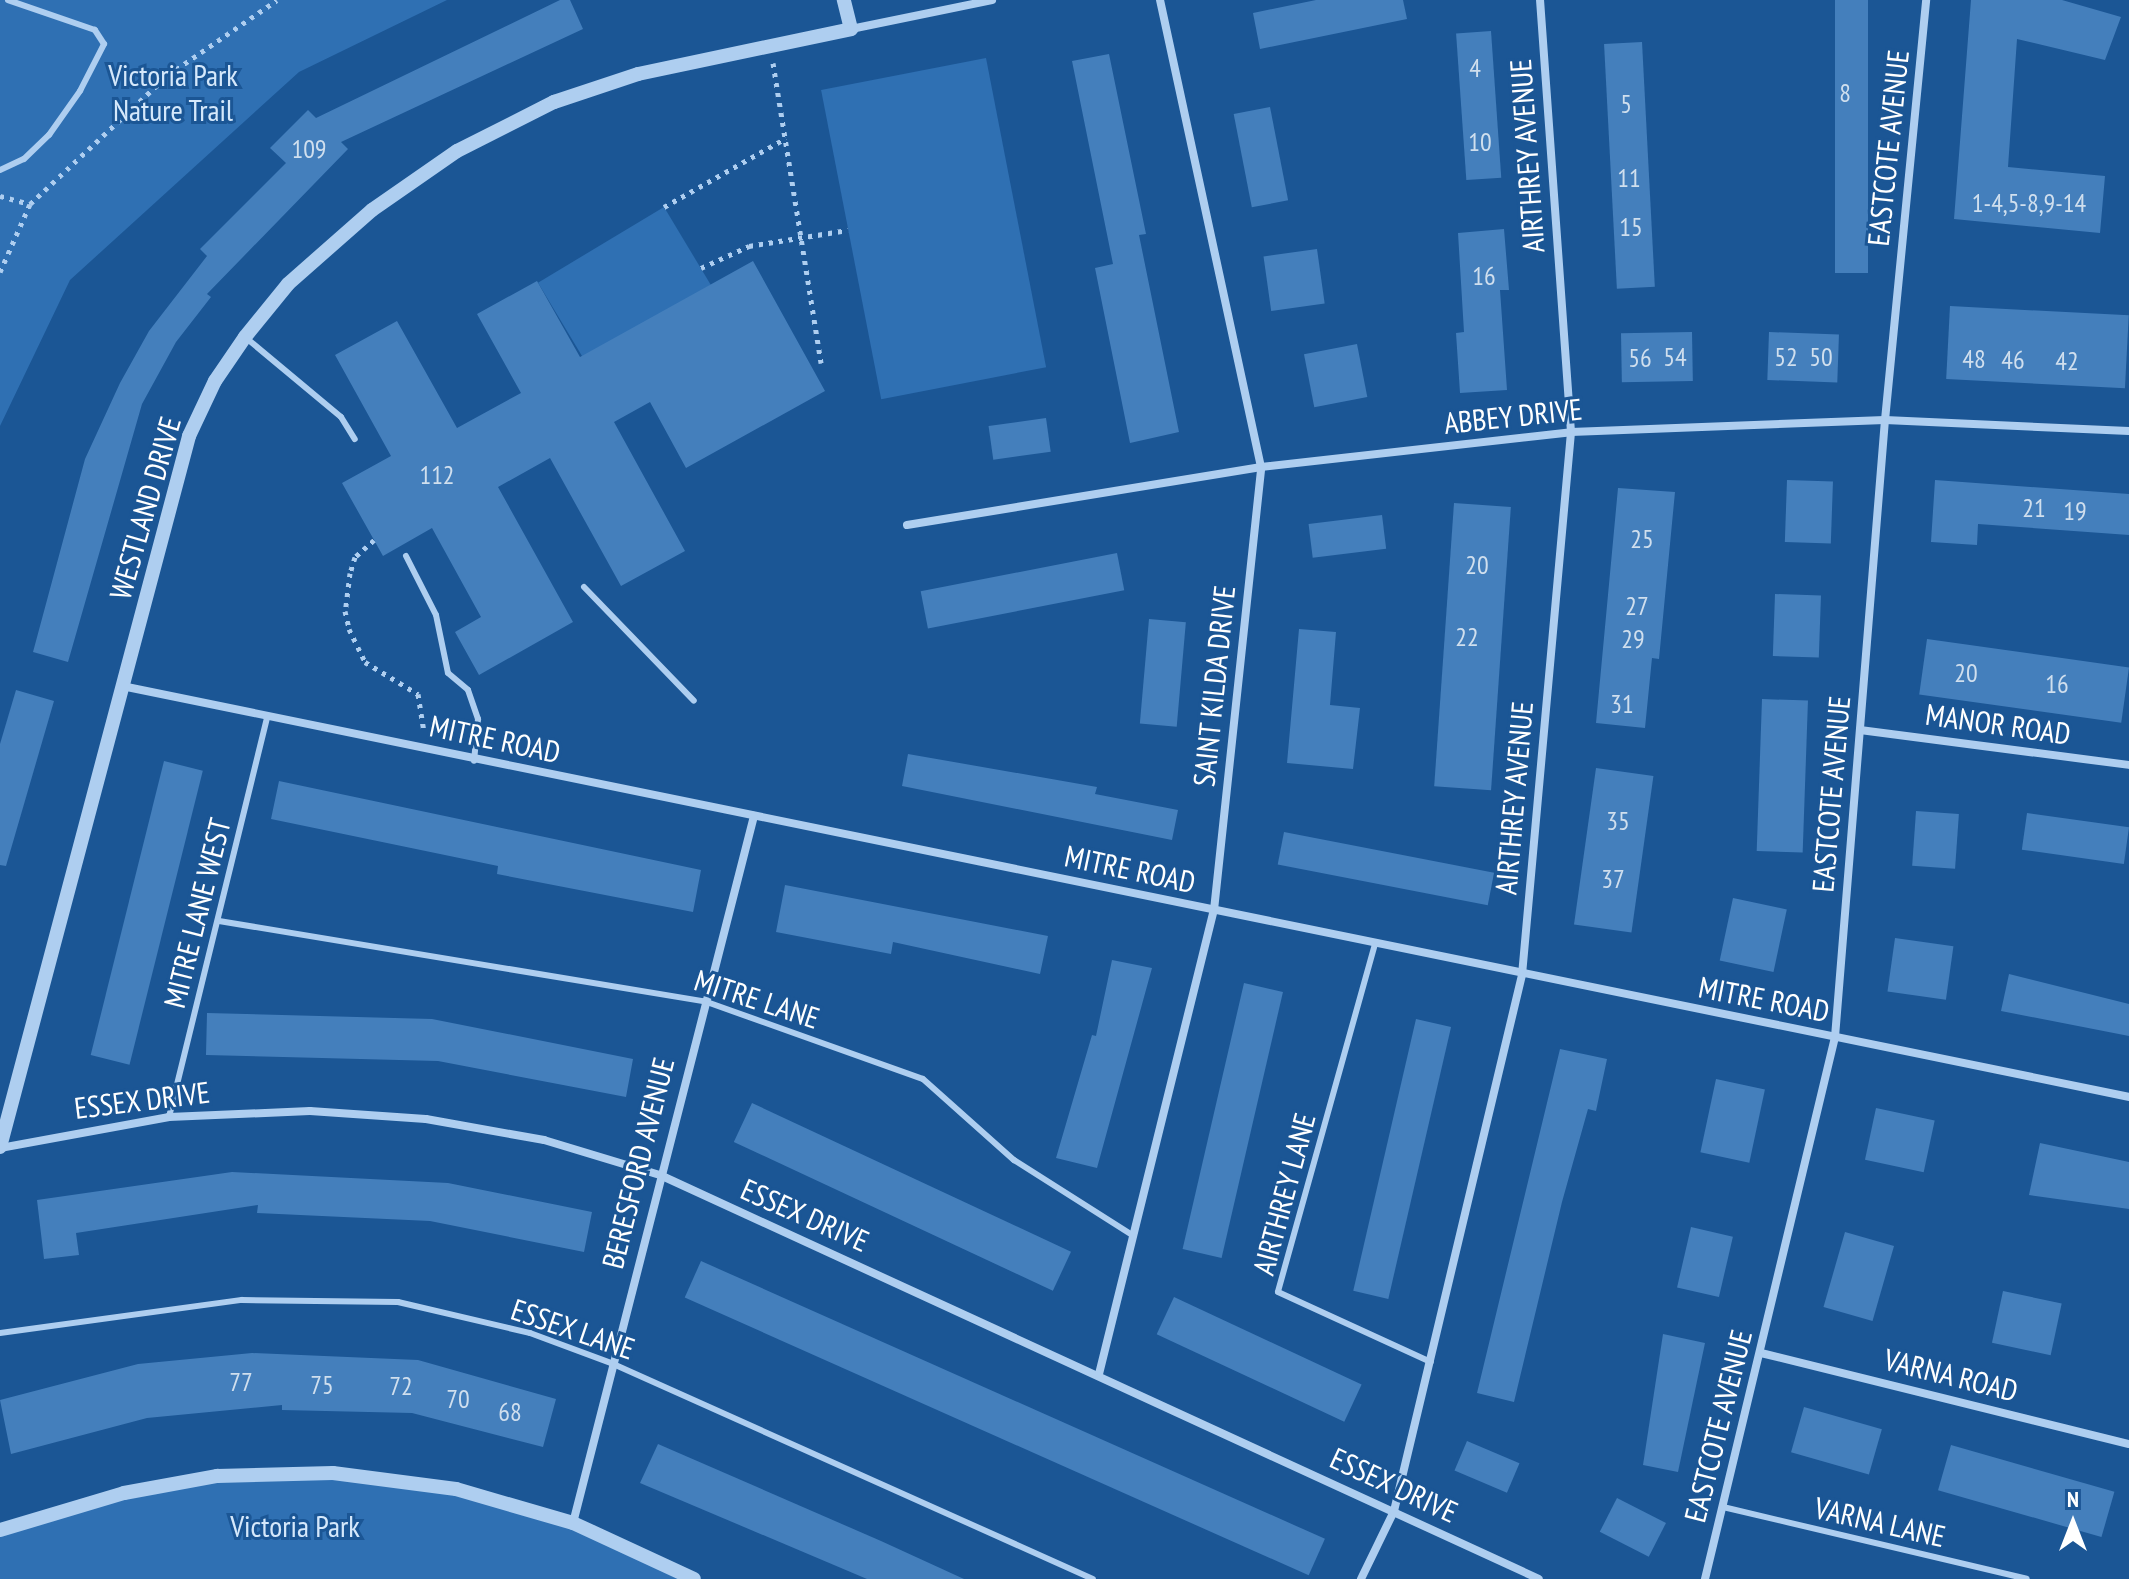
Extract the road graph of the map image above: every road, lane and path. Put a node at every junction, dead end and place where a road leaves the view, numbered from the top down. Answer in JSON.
{"nodes":[{"id":1,"x":8,"y":0,"type":"edge"},
{"id":2,"x":277,"y":0,"type":"edge"},
{"id":3,"x":844,"y":0,"type":"edge"},
{"id":4,"x":992,"y":0,"type":"edge"},
{"id":5,"x":1160,"y":0,"type":"edge"},
{"id":6,"x":1540,"y":0,"type":"edge"},
{"id":7,"x":1926,"y":0,"type":"edge"},
{"id":8,"x":851,"y":29,"type":"junction"},
{"id":9,"x":770,"y":46,"type":"junction"},
{"id":10,"x":786,"y":138,"type":"junction"},
{"id":11,"x":0,"y":170,"type":"edge"},
{"id":12,"x":0,"y":196,"type":"edge"},
{"id":13,"x":30,"y":204,"type":"junction"},
{"id":14,"x":664,"y":207,"type":"dead end"},
{"id":15,"x":848,"y":230,"type":"dead end"},
{"id":16,"x":801,"y":238,"type":"junction"},
{"id":17,"x":701,"y":268,"type":"dead end"},
{"id":18,"x":0,"y":272,"type":"edge"},
{"id":19,"x":245,"y":337,"type":"junction"},
{"id":20,"x":821,"y":363,"type":"dead end"},
{"id":21,"x":1885,"y":420,"type":"junction"},
{"id":22,"x":2129,"y":431,"type":"edge"},
{"id":23,"x":1571,"y":432,"type":"junction"},
{"id":24,"x":355,"y":439,"type":"dead end"},
{"id":25,"x":1261,"y":467,"type":"junction"},
{"id":26,"x":907,"y":525,"type":"dead end"},
{"id":27,"x":374,"y":540,"type":"dead end"},
{"id":28,"x":406,"y":556,"type":"dead end"},
{"id":29,"x":584,"y":587,"type":"dead end"},
{"id":30,"x":121,"y":685,"type":"junction"},
{"id":31,"x":694,"y":701,"type":"dead end"},
{"id":32,"x":267,"y":719,"type":"junction"},
{"id":33,"x":1860,"y":730,"type":"junction"},
{"id":34,"x":425,"y":749,"type":"junction"},
{"id":35,"x":474,"y":761,"type":"junction"},
{"id":36,"x":2129,"y":765,"type":"edge"},
{"id":37,"x":754,"y":816,"type":"junction"},
{"id":38,"x":1214,"y":910,"type":"junction"},
{"id":39,"x":219,"y":921,"type":"junction"},
{"id":40,"x":1375,"y":944,"type":"junction"},
{"id":41,"x":1522,"y":975,"type":"junction"},
{"id":42,"x":704,"y":1001,"type":"junction"},
{"id":43,"x":1835,"y":1037,"type":"junction"},
{"id":44,"x":2129,"y":1097,"type":"edge"},
{"id":45,"x":169,"y":1117,"type":"junction"},
{"id":46,"x":0,"y":1148,"type":"edge"},
{"id":47,"x":660,"y":1175,"type":"junction"},
{"id":48,"x":1132,"y":1235,"type":"junction"},
{"id":49,"x":0,"y":1333,"type":"edge"},
{"id":50,"x":1761,"y":1353,"type":"junction"},
{"id":51,"x":611,"y":1363,"type":"junction"},
{"id":52,"x":1432,"y":1363,"type":"junction"},
{"id":53,"x":1099,"y":1374,"type":"junction"},
{"id":54,"x":2129,"y":1444,"type":"edge"},
{"id":55,"x":1723,"y":1507,"type":"junction"},
{"id":56,"x":1394,"y":1511,"type":"junction"},
{"id":57,"x":573,"y":1523,"type":"junction"},
{"id":58,"x":0,"y":1530,"type":"edge"},
{"id":59,"x":694,"y":1579,"type":"edge"},
{"id":60,"x":1093,"y":1579,"type":"edge"},
{"id":61,"x":1361,"y":1579,"type":"edge"},
{"id":62,"x":1539,"y":1579,"type":"edge"},
{"id":63,"x":1705,"y":1579,"type":"edge"},
{"id":64,"x":2027,"y":1579,"type":"edge"}],
"edges":[{"from":1,"to":11,"type":"lane"},
{"from":2,"to":13,"type":"path"},
{"from":3,"to":8,"type":"street"},
{"from":4,"to":8,"type":"street","name":"WESTLAND DRIVE"},
{"from":5,"to":25,"type":"street","name":"SAINT KILDA DRIVE"},
{"from":6,"to":23,"type":"street","name":"AIRTHREY AVENUE"},
{"from":7,"to":21,"type":"street","name":"EASTCOTE AVENUE"},
{"from":8,"to":9,"type":"street","name":"WESTLAND DRIVE"},
{"from":9,"to":10,"type":"path"},
{"from":9,"to":19,"type":"street","name":"WESTLAND DRIVE"},
{"from":10,"to":14,"type":"path"},
{"from":10,"to":16,"type":"path"},
{"from":12,"to":13,"type":"path"},
{"from":13,"to":18,"type":"path"},
{"from":15,"to":16,"type":"path"},
{"from":16,"to":17,"type":"path"},
{"from":16,"to":20,"type":"path"},
{"from":19,"to":24,"type":"lane"},
{"from":19,"to":30,"type":"street","name":"WESTLAND DRIVE"},
{"from":21,"to":22,"type":"street","name":"ABBEY DRIVE"},
{"from":21,"to":23,"type":"street","name":"ABBEY DRIVE"},
{"from":21,"to":33,"type":"street","name":"EASTCOTE AVENUE"},
{"from":23,"to":25,"type":"street","name":"ABBEY DRIVE"},
{"from":23,"to":41,"type":"street","name":"AIRTHREY AVENUE"},
{"from":25,"to":26,"type":"street","name":"ABBEY DRIVE"},
{"from":25,"to":38,"type":"street","name":"SAINT KILDA DRIVE"},
{"from":27,"to":34,"type":"path"},
{"from":28,"to":35,"type":"lane"},
{"from":29,"to":31,"type":"lane"},
{"from":30,"to":32,"type":"street","name":"MITRE ROAD"},
{"from":30,"to":46,"type":"street","name":"WESTLAND DRIVE"},
{"from":32,"to":34,"type":"street","name":"MITRE ROAD"},
{"from":32,"to":39,"type":"lane","name":"MITRE LANE WEST"},
{"from":33,"to":36,"type":"street","name":"MANOR ROAD"},
{"from":33,"to":43,"type":"street","name":"EASTCOTE AVENUE"},
{"from":34,"to":35,"type":"street","name":"MITRE ROAD"},
{"from":35,"to":37,"type":"street","name":"MITRE ROAD"},
{"from":37,"to":38,"type":"street","name":"MITRE ROAD"},
{"from":37,"to":42,"type":"street","name":"BERESFORD AVENUE"},
{"from":38,"to":40,"type":"street","name":"MITRE ROAD"},
{"from":38,"to":48,"type":"street","name":"SAINT KILDA DRIVE"},
{"from":39,"to":42,"type":"lane","name":"MITRE LANE"},
{"from":39,"to":45,"type":"lane","name":"MITRE LANE WEST"},
{"from":40,"to":41,"type":"street","name":"MITRE ROAD"},
{"from":40,"to":52,"type":"lane","name":"AIRTHREY LANE"},
{"from":41,"to":43,"type":"street","name":"MITRE ROAD"},
{"from":41,"to":52,"type":"street","name":"AIRTHREY AVENUE"},
{"from":42,"to":47,"type":"street","name":"BERESFORD AVENUE"},
{"from":42,"to":48,"type":"lane","name":"MITRE LANE"},
{"from":43,"to":44,"type":"street","name":"MITRE ROAD"},
{"from":43,"to":50,"type":"street","name":"EASTCOTE AVENUE"},
{"from":45,"to":46,"type":"street","name":"ESSEX DRIVE"},
{"from":45,"to":47,"type":"street","name":"ESSEX DRIVE"},
{"from":47,"to":51,"type":"street","name":"BERESFORD AVENUE"},
{"from":47,"to":53,"type":"street","name":"ESSEX DRIVE"},
{"from":48,"to":53,"type":"street","name":"SAINT KILDA DRIVE"},
{"from":49,"to":51,"type":"lane","name":"ESSEX LANE"},
{"from":50,"to":54,"type":"street","name":"VARNA ROAD"},
{"from":50,"to":55,"type":"street","name":"EASTCOTE AVENUE"},
{"from":51,"to":57,"type":"street","name":"BERESFORD AVENUE"},
{"from":51,"to":60,"type":"lane","name":"ESSEX LANE"},
{"from":52,"to":56,"type":"street","name":"AIRTHREY AVENUE"},
{"from":53,"to":56,"type":"street","name":"ESSEX DRIVE"},
{"from":55,"to":63,"type":"street","name":"EASTCOTE AVENUE"},
{"from":55,"to":64,"type":"lane","name":"VARNA LANE"},
{"from":56,"to":61,"type":"street","name":"AIRTHREY AVENUE"},
{"from":56,"to":62,"type":"street","name":"ESSEX DRIVE"},
{"from":57,"to":58,"type":"street"},
{"from":57,"to":59,"type":"street"}]}
